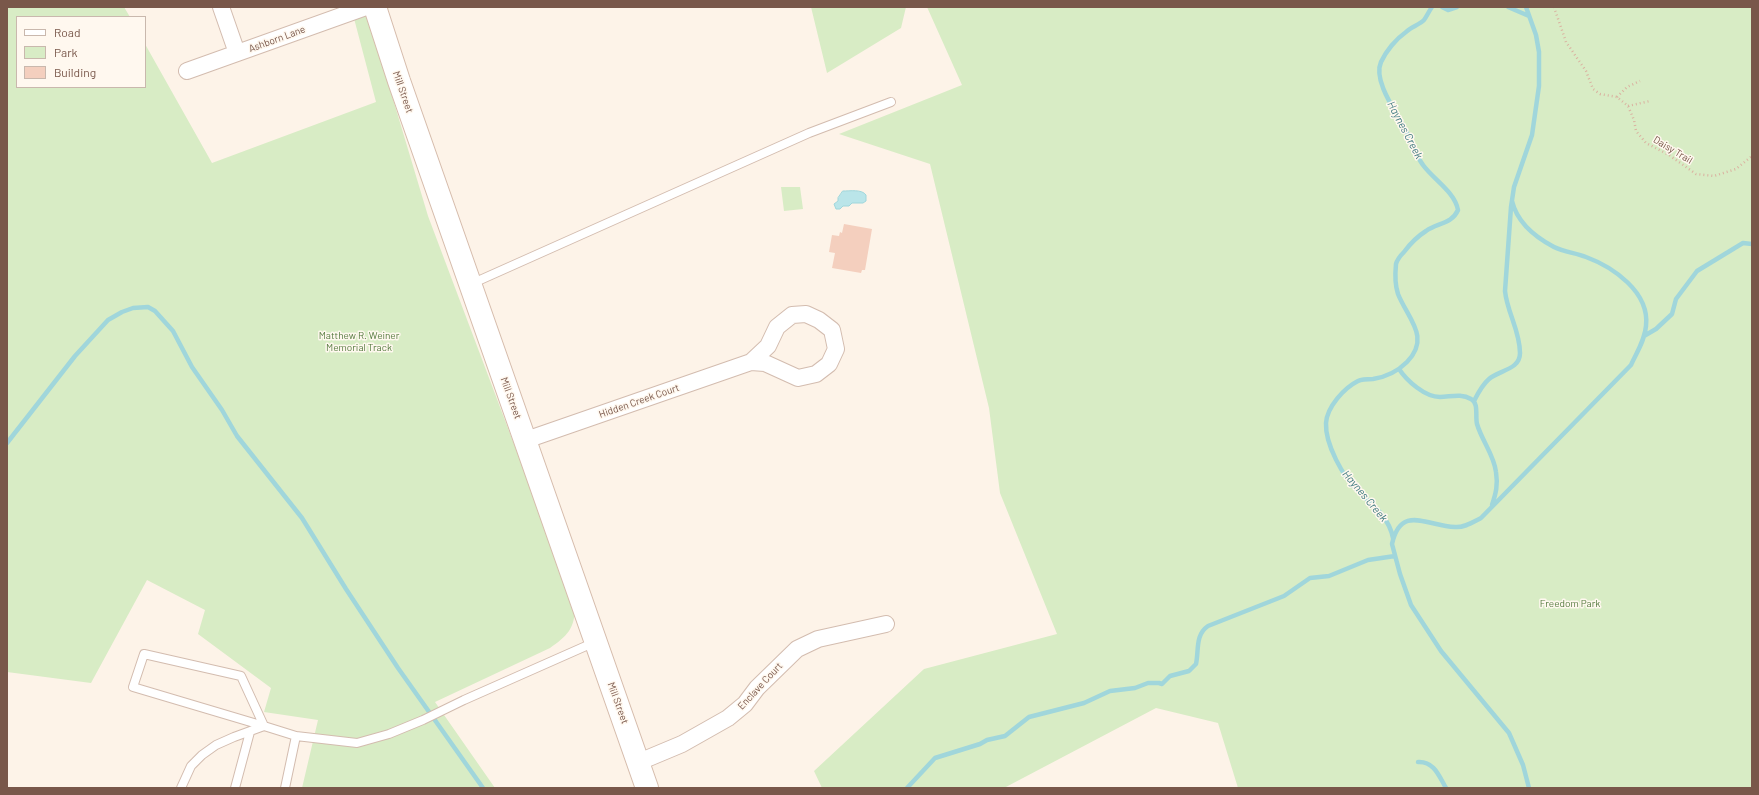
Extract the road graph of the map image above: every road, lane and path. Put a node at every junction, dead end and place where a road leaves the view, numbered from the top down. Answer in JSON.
{"nodes":[{"id":1,"x":221,"y":7,"type":"edge"},
{"id":2,"x":366,"y":7,"type":"edge"},
{"id":3,"x":375,"y":7,"type":"edge"},
{"id":4,"x":1554,"y":7,"type":"edge"},
{"id":5,"x":238,"y":53,"type":"junction"},
{"id":6,"x":187,"y":71,"type":"dead end"},
{"id":7,"x":1640,"y":81,"type":"dead end"},
{"id":8,"x":1617,"y":97,"type":"junction"},
{"id":9,"x":1650,"y":101,"type":"dead end"},
{"id":10,"x":891,"y":102,"type":"dead end"},
{"id":11,"x":1628,"y":106,"type":"junction"},
{"id":12,"x":1752,"y":156,"type":"edge"},
{"id":13,"x":471,"y":285,"type":"junction"},
{"id":14,"x":751,"y":362,"type":"junction"},
{"id":15,"x":526,"y":440,"type":"junction"},
{"id":16,"x":886,"y":624,"type":"dead end"},
{"id":17,"x":595,"y":641,"type":"junction"},
{"id":18,"x":264,"y":726,"type":"junction"},
{"id":19,"x":250,"y":732,"type":"junction"},
{"id":20,"x":296,"y":736,"type":"junction"},
{"id":21,"x":639,"y":762,"type":"junction"},
{"id":22,"x":181,"y":788,"type":"edge"},
{"id":23,"x":234,"y":788,"type":"edge"},
{"id":24,"x":285,"y":788,"type":"edge"},
{"id":25,"x":647,"y":788,"type":"edge"}],
"edges":[{"from":1,"to":5,"type":"street"},
{"from":2,"to":5,"type":"street","name":"Ashborn Lane"},
{"from":3,"to":13,"type":"street","name":"Mill Street"},
{"from":4,"to":8,"type":"path"},
{"from":5,"to":6,"type":"street","name":"Ashborn Lane"},
{"from":7,"to":8,"type":"path"},
{"from":8,"to":11,"type":"path"},
{"from":9,"to":11,"type":"path"},
{"from":10,"to":13,"type":"lane"},
{"from":11,"to":12,"type":"path","name":"Daisy Trail"},
{"from":13,"to":15,"type":"street","name":"Mill Street"},
{"from":14,"to":14,"type":"street","name":"Hidden Creek Court"},
{"from":14,"to":15,"type":"street","name":"Hidden Creek Court"},
{"from":15,"to":17,"type":"street","name":"Mill Street"},
{"from":16,"to":21,"type":"street","name":"Enclave Court"},
{"from":17,"to":20,"type":"lane"},
{"from":17,"to":21,"type":"street","name":"Mill Street"},
{"from":18,"to":18,"type":"lane"},
{"from":18,"to":19,"type":"lane"},
{"from":18,"to":20,"type":"lane"},
{"from":19,"to":22,"type":"lane"},
{"from":19,"to":23,"type":"lane"},
{"from":20,"to":24,"type":"lane"},
{"from":21,"to":25,"type":"street","name":"Mill Street"}]}
